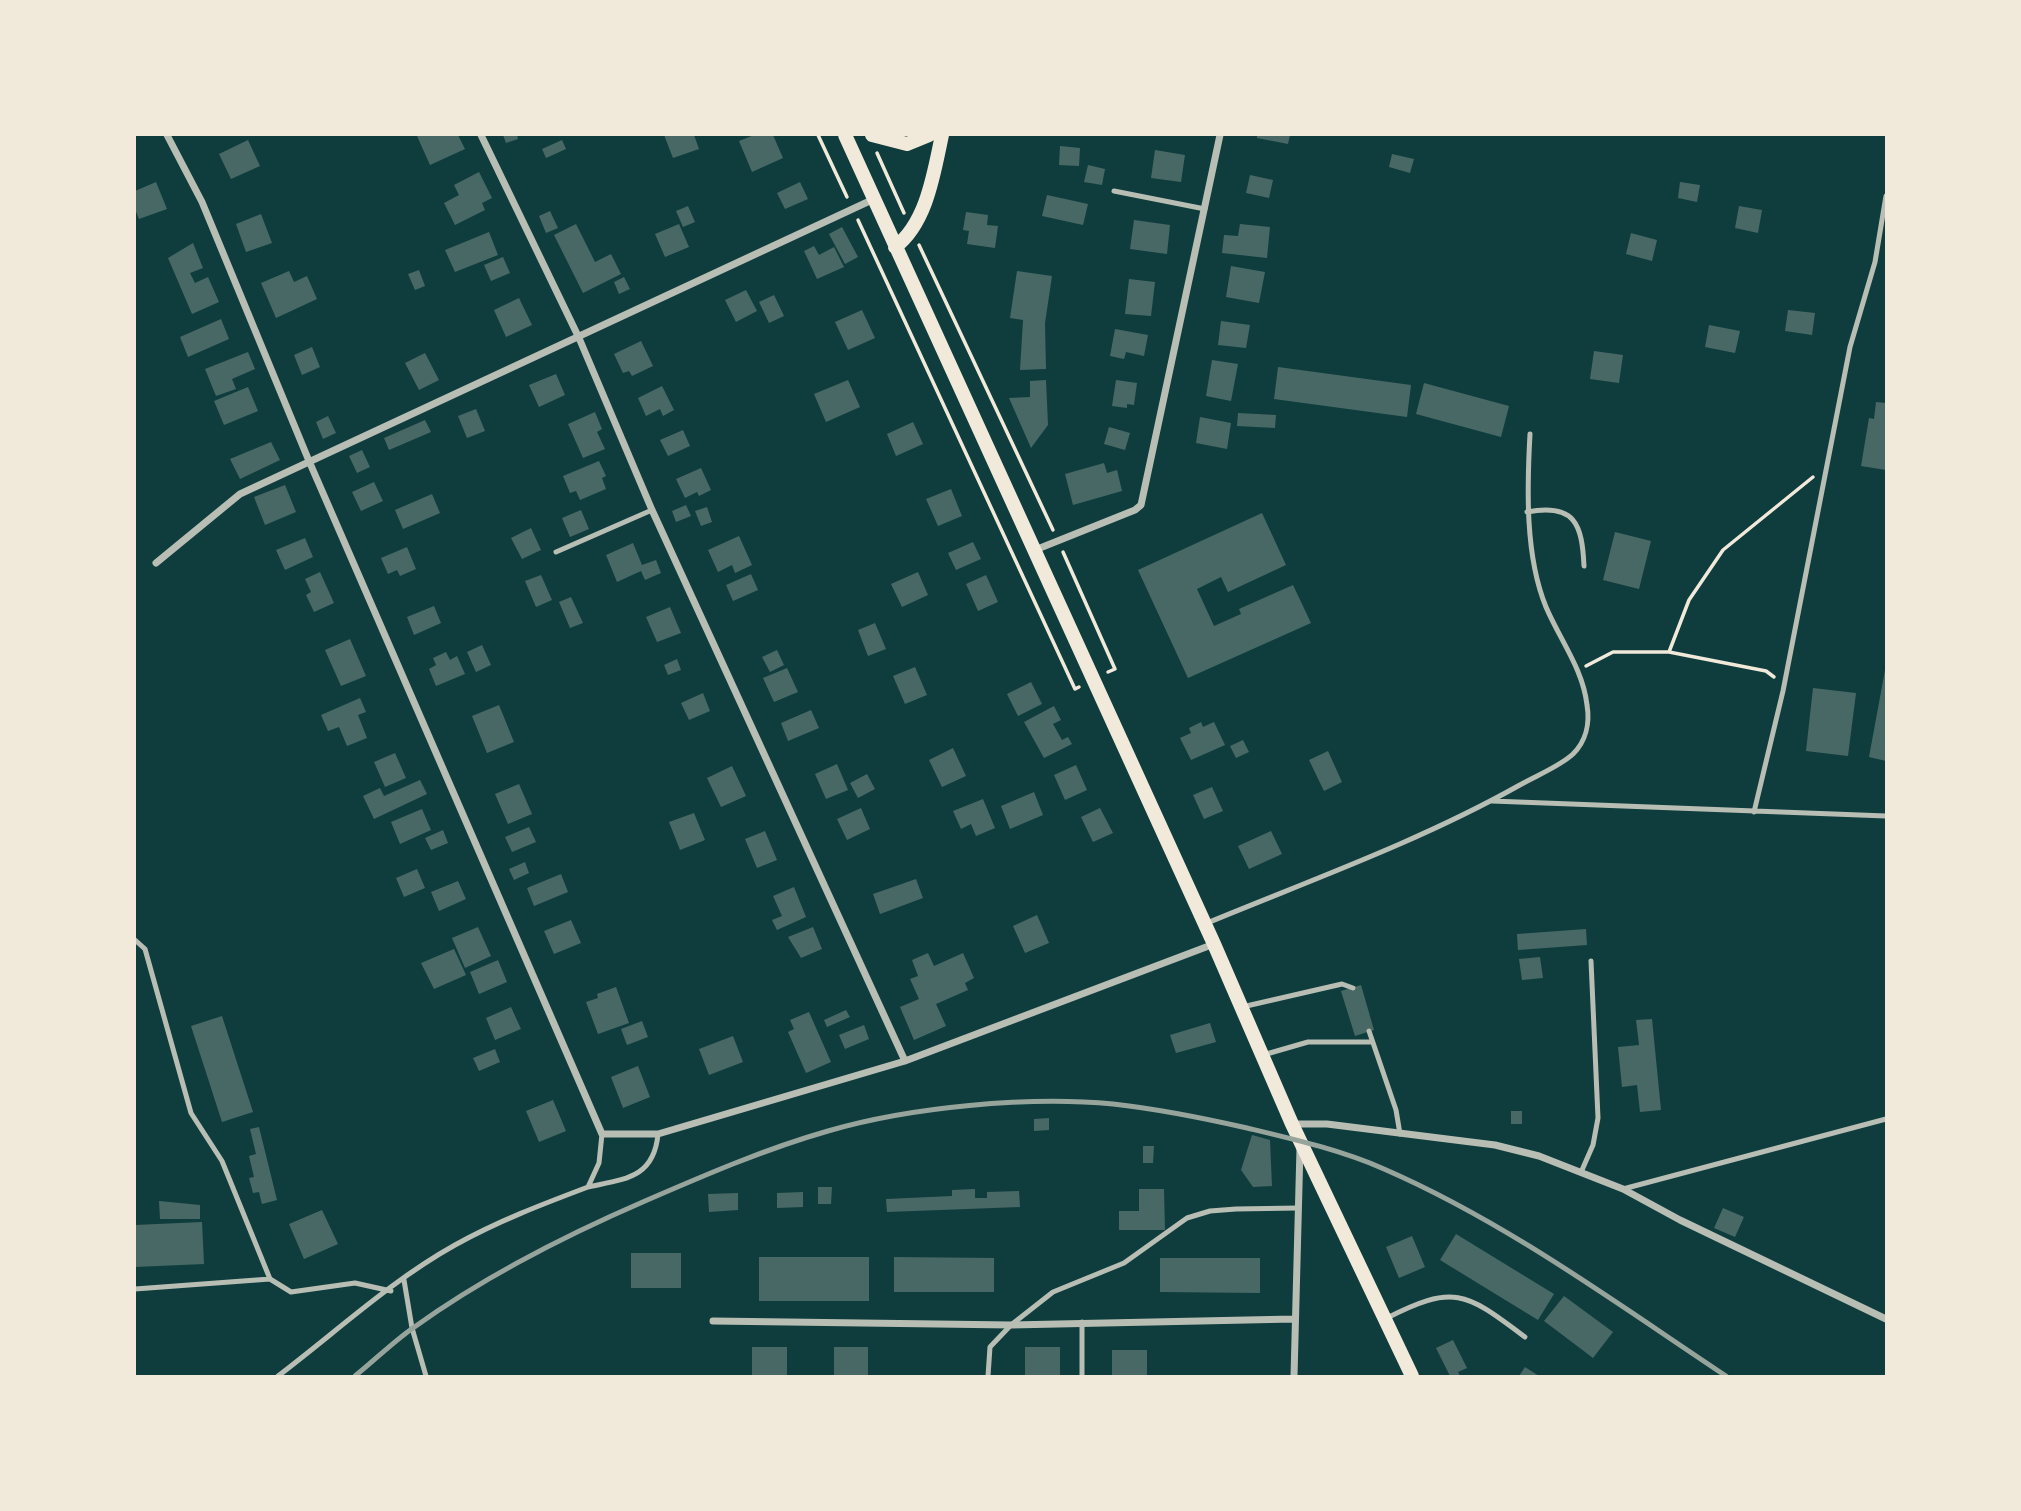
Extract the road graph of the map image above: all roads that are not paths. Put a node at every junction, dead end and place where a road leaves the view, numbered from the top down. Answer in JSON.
{"nodes":[{"id":1,"x":167,"y":135,"type":"edge"},
{"id":2,"x":481,"y":135,"type":"edge"},
{"id":3,"x":845,"y":135,"type":"edge"},
{"id":4,"x":929,"y":135,"type":"edge"},
{"id":5,"x":942,"y":135,"type":"edge"},
{"id":6,"x":1220,"y":135,"type":"edge"},
{"id":7,"x":873,"y":140,"type":"edge"},
{"id":8,"x":1114,"y":191,"type":"dead end"},
{"id":9,"x":1886,"y":196,"type":"edge"},
{"id":10,"x":874,"y":198,"type":"junction"},
{"id":11,"x":1205,"y":209,"type":"junction"},
{"id":12,"x":895,"y":247,"type":"junction"},
{"id":13,"x":579,"y":338,"type":"junction"},
{"id":14,"x":1530,"y":434,"type":"dead end"},
{"id":15,"x":309,"y":461,"type":"junction"},
{"id":16,"x":652,"y":510,"type":"junction"},
{"id":17,"x":1527,"y":512,"type":"junction"},
{"id":18,"x":1035,"y":550,"type":"junction"},
{"id":19,"x":556,"y":552,"type":"dead end"},
{"id":20,"x":156,"y":563,"type":"dead end"},
{"id":21,"x":1584,"y":566,"type":"dead end"},
{"id":22,"x":1492,"y":801,"type":"junction"},
{"id":23,"x":1754,"y":812,"type":"junction"},
{"id":24,"x":1886,"y":816,"type":"edge"},
{"id":25,"x":1203,"y":924,"type":"junction"},
{"id":26,"x":135,"y":940,"type":"edge"},
{"id":27,"x":1214,"y":944,"type":"junction"},
{"id":28,"x":1591,"y":961,"type":"dead end"},
{"id":29,"x":1353,"y":988,"type":"dead end"},
{"id":30,"x":1242,"y":1007,"type":"junction"},
{"id":31,"x":1369,"y":1031,"type":"dead end"},
{"id":32,"x":1373,"y":1042,"type":"junction"},
{"id":33,"x":1263,"y":1055,"type":"junction"},
{"id":34,"x":905,"y":1061,"type":"junction"},
{"id":35,"x":1886,"y":1119,"type":"edge"},
{"id":36,"x":1292,"y":1124,"type":"junction"},
{"id":37,"x":602,"y":1134,"type":"junction"},
{"id":38,"x":658,"y":1134,"type":"junction"},
{"id":39,"x":1400,"y":1134,"type":"junction"},
{"id":40,"x":1300,"y":1140,"type":"junction"},
{"id":41,"x":1582,"y":1170,"type":"junction"},
{"id":42,"x":588,"y":1187,"type":"junction"},
{"id":43,"x":1623,"y":1189,"type":"junction"},
{"id":44,"x":1298,"y":1208,"type":"junction"},
{"id":45,"x":270,"y":1279,"type":"junction"},
{"id":46,"x":404,"y":1280,"type":"junction"},
{"id":47,"x":135,"y":1289,"type":"edge"},
{"id":48,"x":391,"y":1291,"type":"junction"},
{"id":49,"x":1294,"y":1319,"type":"junction"},
{"id":50,"x":1385,"y":1319,"type":"junction"},
{"id":51,"x":1886,"y":1319,"type":"edge"},
{"id":52,"x":713,"y":1321,"type":"dead end"},
{"id":53,"x":1082,"y":1322,"type":"junction"},
{"id":54,"x":1011,"y":1325,"type":"junction"},
{"id":55,"x":1525,"y":1337,"type":"dead end"},
{"id":56,"x":278,"y":1376,"type":"edge"},
{"id":57,"x":426,"y":1376,"type":"edge"},
{"id":58,"x":988,"y":1376,"type":"edge"},
{"id":59,"x":1082,"y":1376,"type":"edge"},
{"id":60,"x":1294,"y":1376,"type":"edge"},
{"id":61,"x":1412,"y":1376,"type":"edge"}],
"edges":[{"from":1,"to":15,"type":"street"},
{"from":2,"to":13,"type":"street"},
{"from":3,"to":10,"type":"main road"},
{"from":4,"to":7,"type":"main road"},
{"from":5,"to":12,"type":"main road"},
{"from":6,"to":11,"type":"street"},
{"from":8,"to":11,"type":"lane"},
{"from":9,"to":23,"type":"lane"},
{"from":10,"to":12,"type":"main road"},
{"from":10,"to":13,"type":"street"},
{"from":11,"to":18,"type":"street"},
{"from":12,"to":18,"type":"main road"},
{"from":13,"to":15,"type":"street"},
{"from":13,"to":16,"type":"street"},
{"from":14,"to":17,"type":"lane"},
{"from":15,"to":20,"type":"street"},
{"from":15,"to":37,"type":"street"},
{"from":16,"to":19,"type":"lane"},
{"from":16,"to":34,"type":"street"},
{"from":17,"to":21,"type":"lane"},
{"from":17,"to":22,"type":"lane"},
{"from":18,"to":25,"type":"main road"},
{"from":22,"to":23,"type":"lane"},
{"from":22,"to":25,"type":"lane"},
{"from":23,"to":24,"type":"lane"},
{"from":25,"to":27,"type":"main road"},
{"from":26,"to":45,"type":"lane"},
{"from":27,"to":30,"type":"main road"},
{"from":27,"to":34,"type":"street"},
{"from":28,"to":41,"type":"lane"},
{"from":29,"to":30,"type":"lane"},
{"from":30,"to":33,"type":"main road"},
{"from":31,"to":32,"type":"lane"},
{"from":32,"to":33,"type":"lane"},
{"from":32,"to":39,"type":"lane"},
{"from":33,"to":36,"type":"main road"},
{"from":34,"to":38,"type":"street"},
{"from":35,"to":43,"type":"lane"},
{"from":36,"to":39,"type":"street"},
{"from":36,"to":40,"type":"main road"},
{"from":37,"to":38,"type":"street"},
{"from":37,"to":42,"type":"lane"},
{"from":38,"to":42,"type":"lane"},
{"from":39,"to":41,"type":"street"},
{"from":40,"to":44,"type":"street"},
{"from":40,"to":50,"type":"main road"},
{"from":41,"to":43,"type":"street"},
{"from":42,"to":46,"type":"lane"},
{"from":43,"to":51,"type":"street"},
{"from":44,"to":49,"type":"street"},
{"from":44,"to":54,"type":"lane"},
{"from":45,"to":47,"type":"lane"},
{"from":45,"to":48,"type":"lane"},
{"from":46,"to":48,"type":"lane"},
{"from":46,"to":57,"type":"lane"},
{"from":48,"to":56,"type":"lane"},
{"from":49,"to":53,"type":"street"},
{"from":49,"to":60,"type":"street"},
{"from":50,"to":55,"type":"lane"},
{"from":50,"to":61,"type":"main road"},
{"from":52,"to":54,"type":"street"},
{"from":53,"to":54,"type":"street"},
{"from":53,"to":59,"type":"lane"},
{"from":54,"to":58,"type":"lane"}]}
